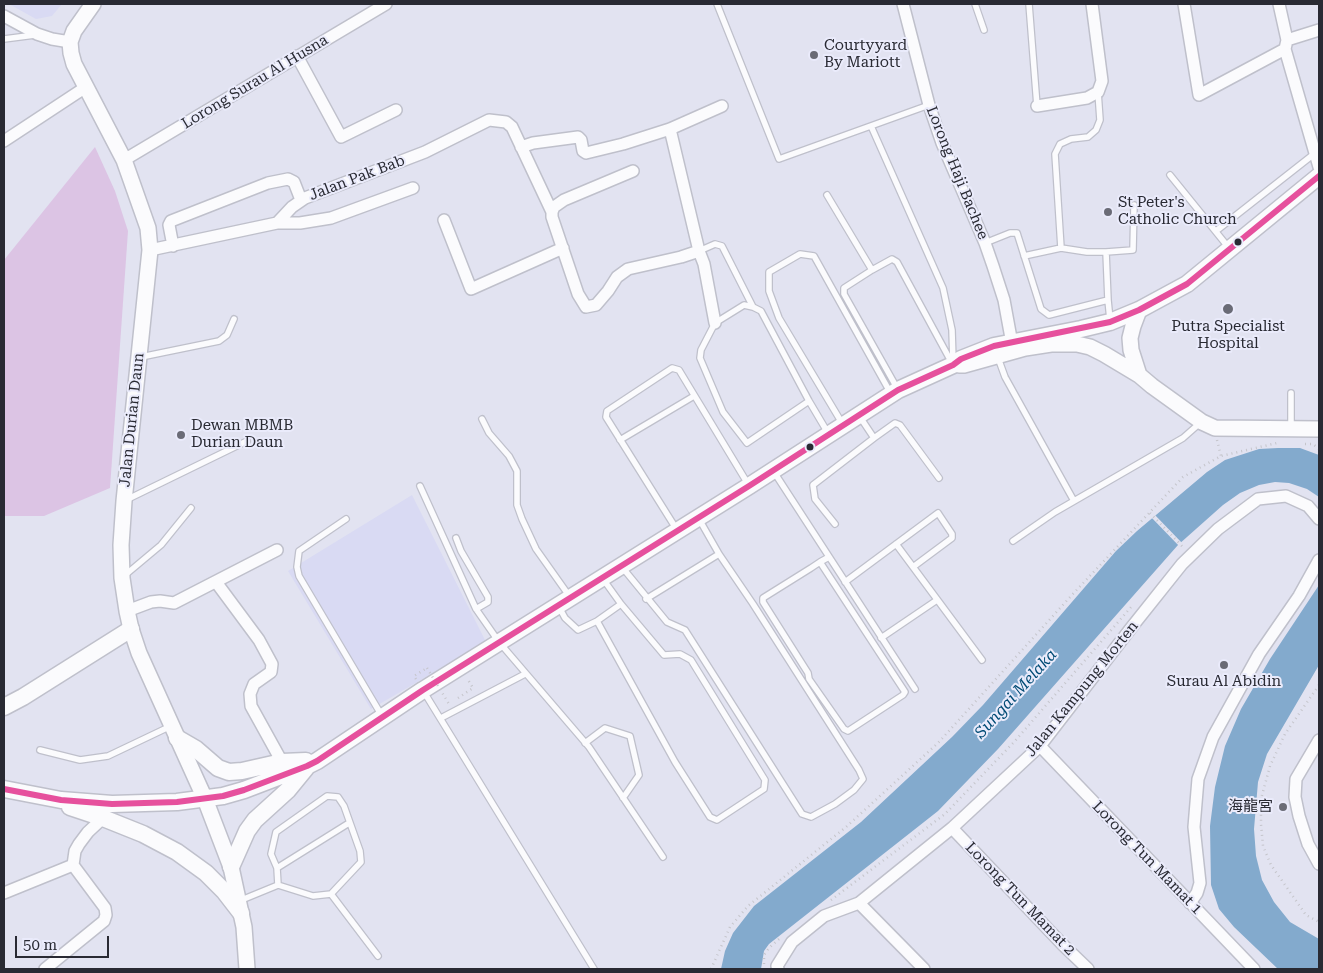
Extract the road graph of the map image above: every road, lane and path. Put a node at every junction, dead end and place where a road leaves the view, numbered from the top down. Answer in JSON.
{"nodes":[{"id":1,"x":93,"y":4,"type":"edge"},
{"id":2,"x":386,"y":4,"type":"edge"},
{"id":3,"x":717,"y":4,"type":"edge"},
{"id":4,"x":903,"y":4,"type":"edge"},
{"id":5,"x":975,"y":4,"type":"edge"},
{"id":6,"x":1028,"y":4,"type":"edge"},
{"id":7,"x":1092,"y":4,"type":"edge"},
{"id":8,"x":1184,"y":4,"type":"edge"},
{"id":9,"x":1279,"y":4,"type":"edge"},
{"id":10,"x":4,"y":16,"type":"edge"},
{"id":11,"x":984,"y":30,"type":"dead end"},
{"id":12,"x":1319,"y":30,"type":"edge"},
{"id":13,"x":37,"y":34,"type":"junction"},
{"id":14,"x":4,"y":39,"type":"edge"},
{"id":15,"x":70,"y":42,"type":"junction"},
{"id":16,"x":1286,"y":45,"type":"junction"},
{"id":17,"x":297,"y":56,"type":"junction"},
{"id":18,"x":86,"y":87,"type":"junction"},
{"id":19,"x":1098,"y":92,"type":"junction"},
{"id":20,"x":929,"y":105,"type":"junction"},
{"id":21,"x":722,"y":106,"type":"dead end"},
{"id":22,"x":1038,"y":106,"type":"joint"},
{"id":23,"x":396,"y":110,"type":"dead end"},
{"id":24,"x":871,"y":126,"type":"junction"},
{"id":25,"x":670,"y":128,"type":"junction"},
{"id":26,"x":4,"y":141,"type":"edge"},
{"id":27,"x":521,"y":147,"type":"junction"},
{"id":28,"x":1314,"y":154,"type":"junction"},
{"id":29,"x":124,"y":160,"type":"junction"},
{"id":30,"x":1319,"y":167,"type":"edge"},
{"id":31,"x":633,"y":171,"type":"dead end"},
{"id":32,"x":1170,"y":175,"type":"dead end"},
{"id":33,"x":1319,"y":176,"type":"edge"},
{"id":34,"x":413,"y":188,"type":"dead end"},
{"id":35,"x":827,"y":195,"type":"dead end"},
{"id":36,"x":301,"y":200,"type":"junction"},
{"id":37,"x":1134,"y":205,"type":"dead end"},
{"id":38,"x":552,"y":212,"type":"junction"},
{"id":39,"x":444,"y":220,"type":"dead end"},
{"id":40,"x":277,"y":223,"type":"junction"},
{"id":41,"x":1216,"y":231,"type":"junction"},
{"id":42,"x":985,"y":243,"type":"junction"},
{"id":43,"x":173,"y":246,"type":"junction"},
{"id":44,"x":563,"y":248,"type":"junction"},
{"id":45,"x":1061,"y":248,"type":"junction"},
{"id":46,"x":150,"y":250,"type":"junction"},
{"id":47,"x":1230,"y":250,"type":"junction"},
{"id":48,"x":699,"y":251,"type":"junction"},
{"id":49,"x":1106,"y":252,"type":"junction"},
{"id":50,"x":1024,"y":256,"type":"junction"},
{"id":51,"x":872,"y":270,"type":"junction"},
{"id":52,"x":1108,"y":300,"type":"junction"},
{"id":53,"x":754,"y":307,"type":"junction"},
{"id":54,"x":1140,"y":310,"type":"junction"},
{"id":55,"x":234,"y":319,"type":"dead end"},
{"id":56,"x":1110,"y":322,"type":"junction"},
{"id":57,"x":715,"y":323,"type":"junction"},
{"id":58,"x":1013,"y":346,"type":"junction"},
{"id":59,"x":996,"y":351,"type":"junction"},
{"id":60,"x":139,"y":357,"type":"junction"},
{"id":61,"x":953,"y":365,"type":"junction"},
{"id":62,"x":1139,"y":375,"type":"junction"},
{"id":63,"x":894,"y":392,"type":"junction"},
{"id":64,"x":1291,"y":393,"type":"dead end"},
{"id":65,"x":694,"y":396,"type":"junction"},
{"id":66,"x":809,"y":402,"type":"junction"},
{"id":67,"x":859,"y":415,"type":"junction"},
{"id":68,"x":482,"y":419,"type":"dead end"},
{"id":69,"x":1202,"y":422,"type":"junction"},
{"id":70,"x":843,"y":425,"type":"junction"},
{"id":71,"x":1319,"y":429,"type":"edge"},
{"id":72,"x":1291,"y":430,"type":"junction"},
{"id":73,"x":828,"y":434,"type":"junction"},
{"id":74,"x":874,"y":438,"type":"junction"},
{"id":75,"x":620,"y":440,"type":"junction"},
{"id":76,"x":247,"y":441,"type":"dead end"},
{"id":77,"x":1282,"y":443,"type":"dead end"},
{"id":78,"x":1304,"y":443,"type":"dead end"},
{"id":79,"x":1319,"y":449,"type":"edge"},
{"id":80,"x":772,"y":471,"type":"junction"},
{"id":81,"x":939,"y":478,"type":"dead end"},
{"id":82,"x":420,"y":486,"type":"dead end"},
{"id":83,"x":748,"y":486,"type":"junction"},
{"id":84,"x":124,"y":501,"type":"junction"},
{"id":85,"x":1074,"y":501,"type":"junction"},
{"id":86,"x":192,"y":508,"type":"dead end"},
{"id":87,"x":1151,"y":513,"type":"junction"},
{"id":88,"x":698,"y":517,"type":"junction"},
{"id":89,"x":346,"y":519,"type":"dead end"},
{"id":90,"x":1319,"y":519,"type":"edge"},
{"id":91,"x":835,"y":524,"type":"dead end"},
{"id":92,"x":677,"y":530,"type":"junction"},
{"id":93,"x":456,"y":538,"type":"dead end"},
{"id":94,"x":1013,"y":541,"type":"dead end"},
{"id":95,"x":1189,"y":543,"type":"dead end"},
{"id":96,"x":896,"y":544,"type":"junction"},
{"id":97,"x":277,"y":550,"type":"dead end"},
{"id":98,"x":719,"y":554,"type":"junction"},
{"id":99,"x":829,"y":557,"type":"junction"},
{"id":100,"x":1319,"y":560,"type":"edge"},
{"id":101,"x":820,"y":562,"type":"junction"},
{"id":102,"x":620,"y":565,"type":"junction"},
{"id":103,"x":913,"y":567,"type":"junction"},
{"id":104,"x":601,"y":577,"type":"junction"},
{"id":105,"x":122,"y":578,"type":"junction"},
{"id":106,"x":216,"y":582,"type":"junction"},
{"id":107,"x":845,"y":582,"type":"junction"},
{"id":108,"x":646,"y":599,"type":"junction"},
{"id":109,"x":938,"y":600,"type":"junction"},
{"id":110,"x":564,"y":601,"type":"junction"},
{"id":111,"x":1135,"y":602,"type":"dead end"},
{"id":112,"x":621,"y":604,"type":"junction"},
{"id":113,"x":476,"y":610,"type":"junction"},
{"id":114,"x":127,"y":611,"type":"junction"},
{"id":115,"x":597,"y":621,"type":"junction"},
{"id":116,"x":130,"y":629,"type":"junction"},
{"id":117,"x":881,"y":638,"type":"junction"},
{"id":118,"x":499,"y":642,"type":"junction"},
{"id":119,"x":982,"y":660,"type":"dead end"},
{"id":120,"x":460,"y":666,"type":"junction"},
{"id":121,"x":427,"y":668,"type":"dead end"},
{"id":122,"x":525,"y":674,"type":"junction"},
{"id":123,"x":1319,"y":685,"type":"edge"},
{"id":124,"x":914,"y":689,"type":"dead end"},
{"id":125,"x":423,"y":690,"type":"junction"},
{"id":126,"x":457,"y":698,"type":"dead end"},
{"id":127,"x":449,"y":704,"type":"dead end"},
{"id":128,"x":4,"y":707,"type":"edge"},
{"id":129,"x":383,"y":717,"type":"junction"},
{"id":130,"x":441,"y":718,"type":"junction"},
{"id":131,"x":174,"y":732,"type":"junction"},
{"id":132,"x":1319,"y":740,"type":"edge"},
{"id":133,"x":585,"y":743,"type":"junction"},
{"id":134,"x":1040,"y":746,"type":"junction"},
{"id":135,"x":40,"y":750,"type":"dead end"},
{"id":136,"x":282,"y":762,"type":"junction"},
{"id":137,"x":312,"y":764,"type":"junction"},
{"id":138,"x":4,"y":788,"type":"edge"},
{"id":139,"x":34,"y":796,"type":"junction"},
{"id":140,"x":623,"y":798,"type":"junction"},
{"id":141,"x":205,"y":799,"type":"junction"},
{"id":142,"x":103,"y":818,"type":"junction"},
{"id":143,"x":349,"y":822,"type":"junction"},
{"id":144,"x":952,"y":828,"type":"junction"},
{"id":145,"x":663,"y":857,"type":"dead end"},
{"id":146,"x":1319,"y":864,"type":"edge"},
{"id":147,"x":73,"y":865,"type":"junction"},
{"id":148,"x":231,"y":867,"type":"junction"},
{"id":149,"x":277,"y":868,"type":"junction"},
{"id":150,"x":278,"y":885,"type":"junction"},
{"id":151,"x":4,"y":894,"type":"edge"},
{"id":152,"x":332,"y":894,"type":"junction"},
{"id":153,"x":831,"y":900,"type":"dead end"},
{"id":154,"x":859,"y":903,"type":"junction"},
{"id":155,"x":1190,"y":903,"type":"junction"},
{"id":156,"x":240,"y":907,"type":"junction"},
{"id":157,"x":1319,"y":922,"type":"edge"},
{"id":158,"x":782,"y":938,"type":"dead end"},
{"id":159,"x":378,"y":956,"type":"dead end"},
{"id":160,"x":45,"y":969,"type":"edge"},
{"id":161,"x":247,"y":969,"type":"edge"},
{"id":162,"x":594,"y":969,"type":"edge"},
{"id":163,"x":711,"y":969,"type":"edge"},
{"id":164,"x":764,"y":969,"type":"edge"},
{"id":165,"x":778,"y":969,"type":"edge"},
{"id":166,"x":924,"y":969,"type":"edge"},
{"id":167,"x":1088,"y":969,"type":"edge"},
{"id":168,"x":1254,"y":969,"type":"edge"}],
"edges":[{"from":1,"to":15,"type":"street"},
{"from":2,"to":17,"type":"street","name":"Lorong Surau Al Husna"},
{"from":3,"to":24,"type":"lane"},
{"from":4,"to":20,"type":"street","name":"Lorong Haji Bachee"},
{"from":5,"to":11,"type":"lane"},
{"from":6,"to":22,"type":"lane"},
{"from":7,"to":19,"type":"street"},
{"from":8,"to":16,"type":"street"},
{"from":9,"to":16,"type":"street"},
{"from":10,"to":13,"type":"street"},
{"from":12,"to":16,"type":"street"},
{"from":13,"to":14,"type":"lane"},
{"from":13,"to":15,"type":"street"},
{"from":15,"to":18,"type":"street","name":"Jalan Durian Daun"},
{"from":16,"to":28,"type":"street"},
{"from":17,"to":23,"type":"street"},
{"from":17,"to":29,"type":"street","name":"Lorong Surau Al Husna"},
{"from":18,"to":26,"type":"street"},
{"from":18,"to":29,"type":"street","name":"Jalan Durian Daun"},
{"from":19,"to":22,"type":"street"},
{"from":19,"to":45,"type":"lane"},
{"from":20,"to":24,"type":"lane"},
{"from":20,"to":42,"type":"street","name":"Lorong Haji Bachee"},
{"from":21,"to":25,"type":"street"},
{"from":24,"to":61,"type":"lane"},
{"from":25,"to":27,"type":"street"},
{"from":25,"to":48,"type":"street"},
{"from":27,"to":36,"type":"street","name":"Jalan Pak Bab"},
{"from":27,"to":38,"type":"street","name":"Jalan Pak Bab"},
{"from":28,"to":30,"type":"street"},
{"from":28,"to":41,"type":"lane"},
{"from":29,"to":46,"type":"street","name":"Jalan Durian Daun"},
{"from":31,"to":38,"type":"street"},
{"from":32,"to":41,"type":"lane"},
{"from":33,"to":47,"type":"main road"},
{"from":34,"to":40,"type":"street"},
{"from":35,"to":51,"type":"lane"},
{"from":36,"to":40,"type":"street","name":"Jalan Pak Bab"},
{"from":36,"to":43,"type":"street"},
{"from":37,"to":49,"type":"lane"},
{"from":38,"to":44,"type":"street","name":"Jalan Pak Bab"},
{"from":39,"to":44,"type":"street"},
{"from":40,"to":43,"type":"street"},
{"from":41,"to":47,"type":"lane"},
{"from":42,"to":50,"type":"lane"},
{"from":42,"to":58,"type":"street","name":"Lorong Haji Bachee"},
{"from":43,"to":46,"type":"street"},
{"from":44,"to":48,"type":"street","name":"Jalan Pak Bab"},
{"from":45,"to":49,"type":"lane"},
{"from":45,"to":50,"type":"lane"},
{"from":46,"to":60,"type":"street","name":"Jalan Durian Daun"},
{"from":47,"to":54,"type":"main road"},
{"from":48,"to":53,"type":"lane"},
{"from":48,"to":57,"type":"street"},
{"from":49,"to":52,"type":"lane"},
{"from":50,"to":52,"type":"lane"},
{"from":51,"to":61,"type":"lane"},
{"from":51,"to":63,"type":"lane"},
{"from":52,"to":56,"type":"lane"},
{"from":53,"to":57,"type":"lane"},
{"from":53,"to":66,"type":"lane"},
{"from":54,"to":56,"type":"main road"},
{"from":54,"to":62,"type":"street"},
{"from":55,"to":60,"type":"lane"},
{"from":56,"to":58,"type":"main road"},
{"from":57,"to":66,"type":"lane"},
{"from":58,"to":59,"type":"main road"},
{"from":58,"to":62,"type":"street"},
{"from":59,"to":61,"type":"main road"},
{"from":59,"to":85,"type":"lane"},
{"from":60,"to":84,"type":"street","name":"Jalan Durian Daun"},
{"from":61,"to":63,"type":"main road"},
{"from":62,"to":69,"type":"street"},
{"from":63,"to":67,"type":"main road"},
{"from":63,"to":70,"type":"lane"},
{"from":64,"to":72,"type":"lane"},
{"from":65,"to":75,"type":"lane"},
{"from":65,"to":75,"type":"lane"},
{"from":65,"to":83,"type":"lane"},
{"from":66,"to":73,"type":"lane"},
{"from":67,"to":70,"type":"main road"},
{"from":67,"to":74,"type":"lane"},
{"from":68,"to":110,"type":"lane"},
{"from":69,"to":72,"type":"street"},
{"from":69,"to":85,"type":"lane"},
{"from":70,"to":73,"type":"main road"},
{"from":71,"to":72,"type":"street"},
{"from":73,"to":80,"type":"main road"},
{"from":74,"to":81,"type":"lane"},
{"from":74,"to":91,"type":"lane"},
{"from":75,"to":92,"type":"lane"},
{"from":76,"to":84,"type":"lane"},
{"from":77,"to":87,"type":"path"},
{"from":78,"to":79,"type":"path"},
{"from":80,"to":83,"type":"main road"},
{"from":80,"to":99,"type":"lane"},
{"from":82,"to":113,"type":"lane"},
{"from":83,"to":88,"type":"main road"},
{"from":84,"to":105,"type":"street","name":"Jalan Durian Daun"},
{"from":85,"to":94,"type":"lane"},
{"from":86,"to":105,"type":"lane"},
{"from":87,"to":95,"type":"path"},
{"from":87,"to":163,"type":"path"},
{"from":88,"to":92,"type":"main road"},
{"from":88,"to":98,"type":"lane"},
{"from":89,"to":129,"type":"lane"},
{"from":90,"to":134,"type":"street","name":"Jalan Kampung Morten"},
{"from":92,"to":102,"type":"main road"},
{"from":93,"to":113,"type":"lane"},
{"from":96,"to":103,"type":"lane"},
{"from":96,"to":103,"type":"lane"},
{"from":96,"to":107,"type":"lane"},
{"from":97,"to":106,"type":"street"},
{"from":98,"to":108,"type":"lane"},
{"from":98,"to":108,"type":"lane"},
{"from":99,"to":101,"type":"lane"},
{"from":99,"to":107,"type":"lane"},
{"from":100,"to":155,"type":"street"},
{"from":101,"to":101,"type":"lane"},
{"from":102,"to":104,"type":"main road"},
{"from":102,"to":108,"type":"lane"},
{"from":103,"to":109,"type":"lane"},
{"from":104,"to":110,"type":"main road"},
{"from":104,"to":112,"type":"lane"},
{"from":105,"to":114,"type":"street","name":"Jalan Durian Daun"},
{"from":106,"to":114,"type":"street"},
{"from":106,"to":136,"type":"street"},
{"from":107,"to":117,"type":"lane"},
{"from":109,"to":117,"type":"lane"},
{"from":109,"to":119,"type":"lane"},
{"from":110,"to":115,"type":"lane"},
{"from":110,"to":118,"type":"main road"},
{"from":111,"to":153,"type":"path"},
{"from":112,"to":115,"type":"lane"},
{"from":112,"to":115,"type":"lane"},
{"from":113,"to":118,"type":"lane"},
{"from":114,"to":116,"type":"street","name":"Jalan Durian Daun"},
{"from":116,"to":128,"type":"main road"},
{"from":116,"to":131,"type":"street","name":"Jalan Durian Daun"},
{"from":117,"to":124,"type":"lane"},
{"from":118,"to":120,"type":"main road"},
{"from":118,"to":122,"type":"lane"},
{"from":120,"to":125,"type":"main road"},
{"from":120,"to":126,"type":"path"},
{"from":121,"to":127,"type":"path","bridge":true},
{"from":122,"to":130,"type":"lane"},
{"from":122,"to":133,"type":"lane"},
{"from":123,"to":157,"type":"path"},
{"from":125,"to":129,"type":"main road"},
{"from":125,"to":130,"type":"lane"},
{"from":129,"to":137,"type":"main road"},
{"from":130,"to":162,"type":"lane"},
{"from":131,"to":135,"type":"lane"},
{"from":131,"to":136,"type":"main road"},
{"from":131,"to":141,"type":"street","name":"Jalan Durian Daun"},
{"from":132,"to":146,"type":"street"},
{"from":133,"to":140,"type":"lane"},
{"from":133,"to":140,"type":"lane"},
{"from":134,"to":144,"type":"street","name":"Jalan Kampung Morten"},
{"from":134,"to":155,"type":"street","name":"Lorong Tun Mamat 1"},
{"from":136,"to":137,"type":"main road"},
{"from":137,"to":141,"type":"main road"},
{"from":137,"to":148,"type":"main road"},
{"from":138,"to":139,"type":"main road"},
{"from":139,"to":141,"type":"main road"},
{"from":139,"to":142,"type":"main road"},
{"from":140,"to":145,"type":"lane"},
{"from":141,"to":148,"type":"street","name":"Jalan Durian Daun"},
{"from":142,"to":147,"type":"street"},
{"from":142,"to":156,"type":"main road"},
{"from":143,"to":149,"type":"lane"},
{"from":143,"to":149,"type":"lane"},
{"from":143,"to":152,"type":"lane"},
{"from":144,"to":154,"type":"street","name":"Jalan Kampung Morten"},
{"from":144,"to":167,"type":"street","name":"Lorong Tun Mamat 2"},
{"from":147,"to":151,"type":"street"},
{"from":147,"to":160,"type":"street"},
{"from":148,"to":156,"type":"street","name":"Jalan Durian Daun"},
{"from":149,"to":150,"type":"lane"},
{"from":150,"to":152,"type":"lane"},
{"from":150,"to":156,"type":"lane"},
{"from":152,"to":159,"type":"lane"},
{"from":154,"to":165,"type":"street","name":"Jalan Kampung Morten"},
{"from":154,"to":166,"type":"street"},
{"from":155,"to":168,"type":"street","name":"Lorong Tun Mamat 1"},
{"from":156,"to":161,"type":"street","name":"Jalan Durian Daun"},
{"from":158,"to":164,"type":"path"}]}
